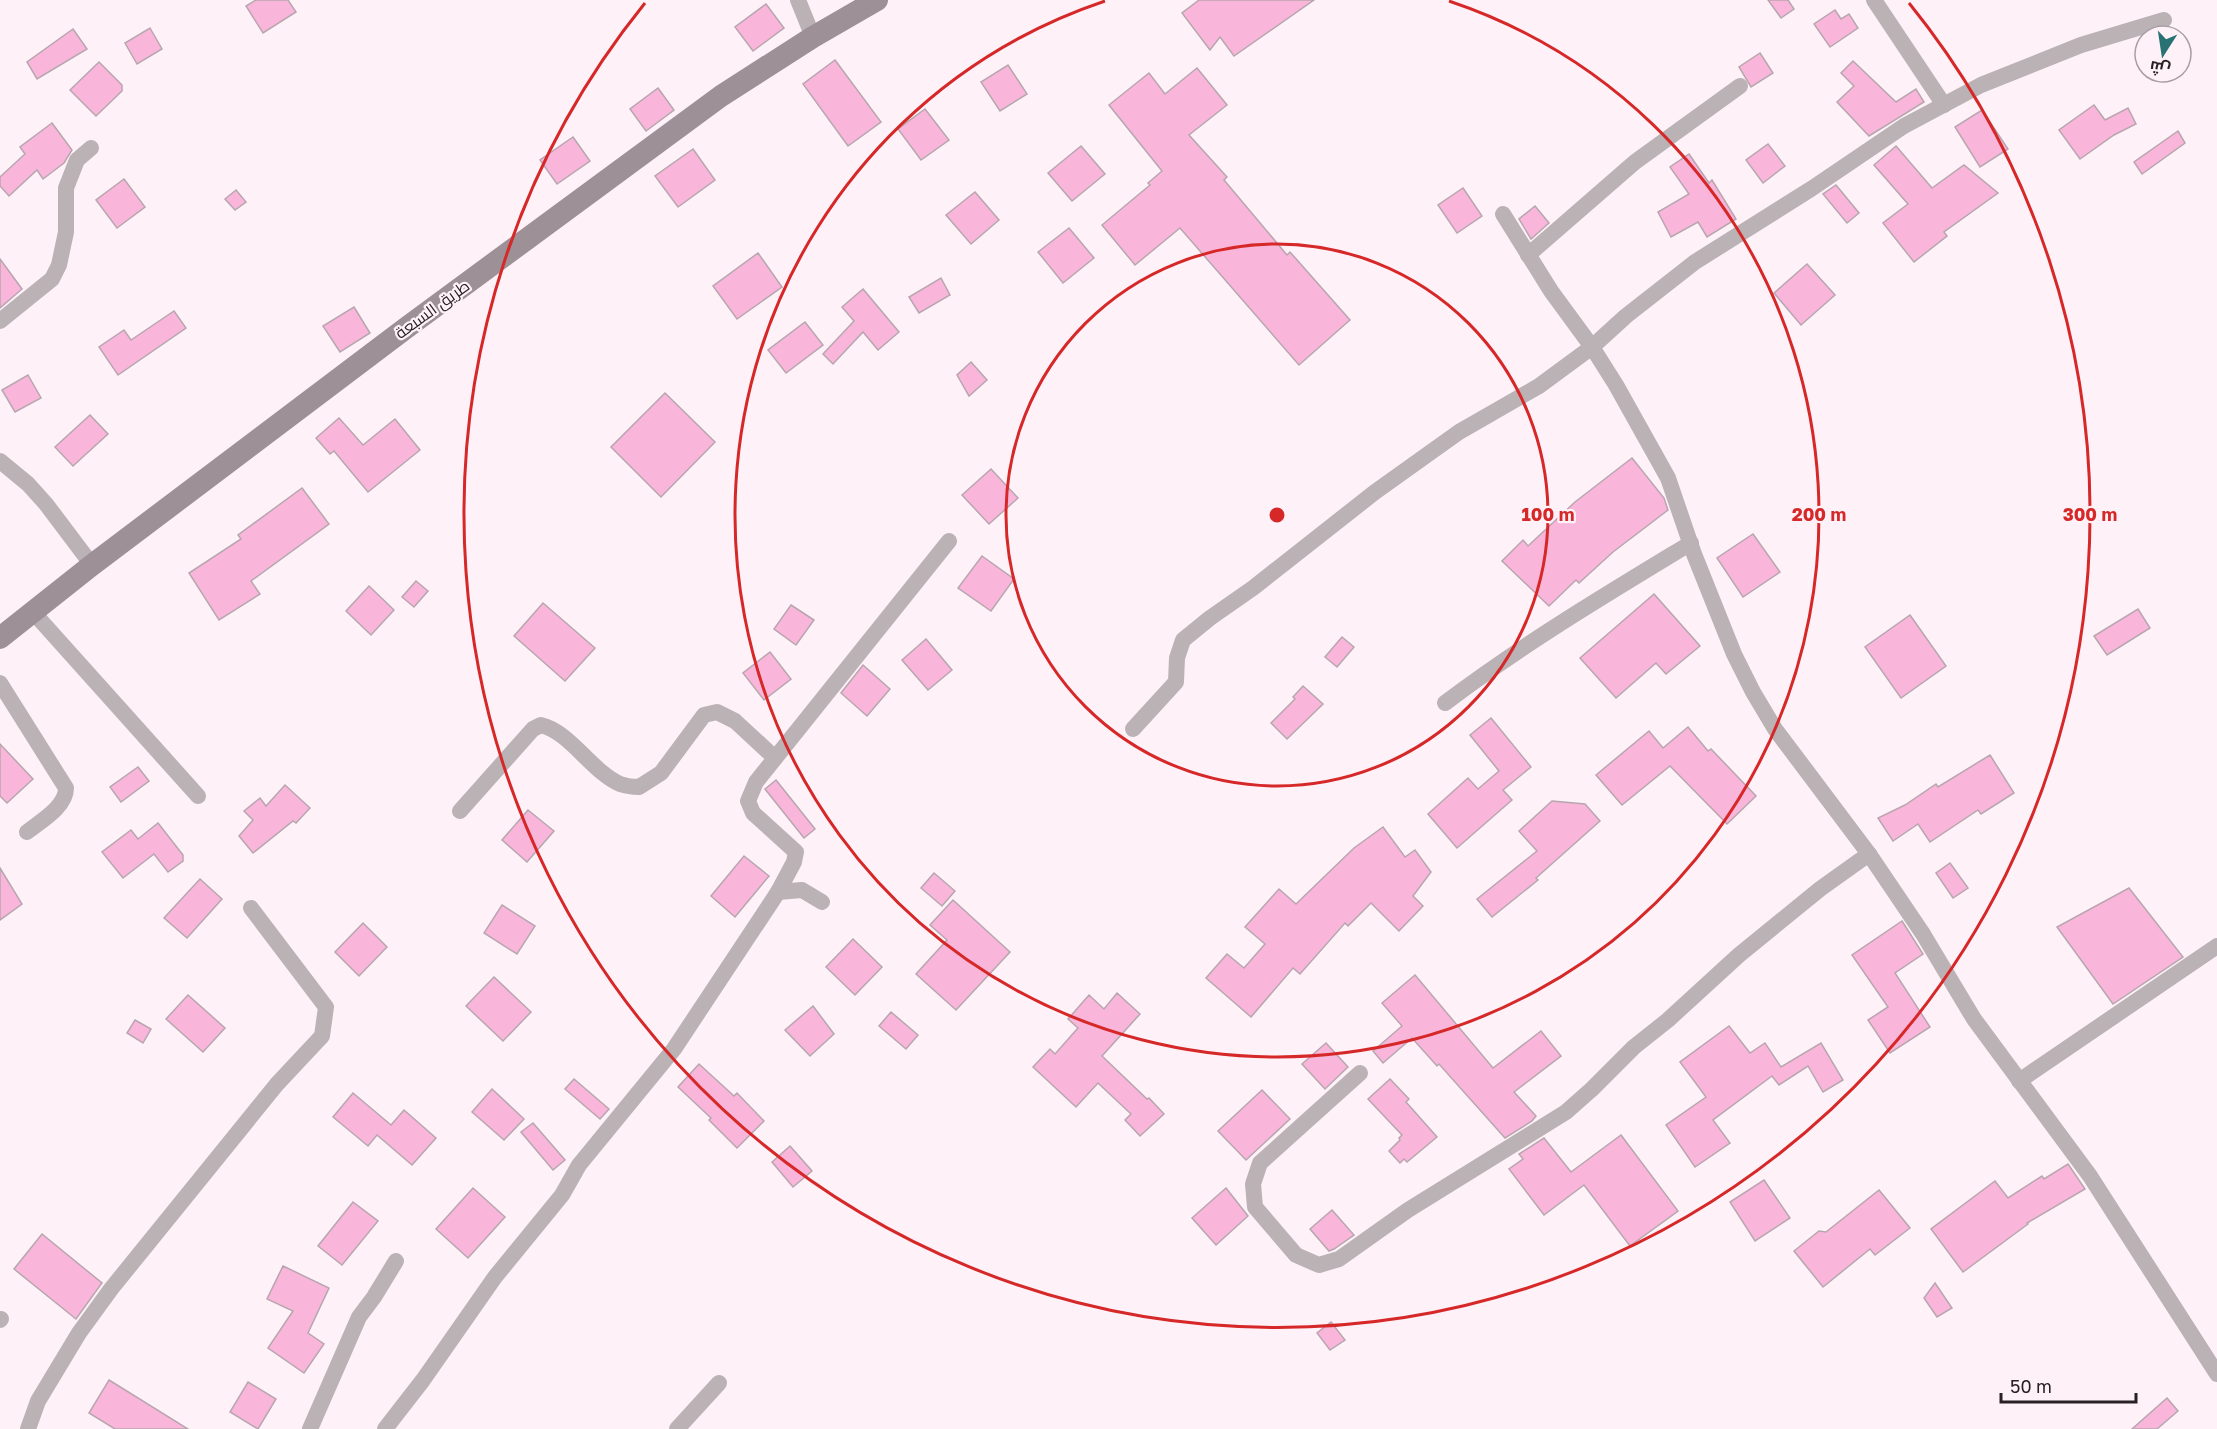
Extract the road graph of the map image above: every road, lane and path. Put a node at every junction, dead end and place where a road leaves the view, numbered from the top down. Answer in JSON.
{"nodes":[{"id":1,"x":798,"y":0,"type":"edge"},
{"id":2,"x":877,"y":0,"type":"edge"},
{"id":3,"x":1874,"y":0,"type":"edge"},
{"id":4,"x":2164,"y":20,"type":"dead end"},
{"id":5,"x":813,"y":38,"type":"junction"},
{"id":6,"x":1740,"y":86,"type":"dead end"},
{"id":7,"x":1944,"y":105,"type":"junction"},
{"id":8,"x":91,"y":148,"type":"dead end"},
{"id":9,"x":1503,"y":214,"type":"dead end"},
{"id":10,"x":1528,"y":255,"type":"junction"},
{"id":11,"x":0,"y":321,"type":"edge"},
{"id":12,"x":1592,"y":347,"type":"junction"},
{"id":13,"x":0,"y":461,"type":"edge"},
{"id":14,"x":949,"y":541,"type":"dead end"},
{"id":15,"x":1691,"y":543,"type":"junction"},
{"id":16,"x":92,"y":565,"type":"junction"},
{"id":17,"x":33,"y":612,"type":"junction"},
{"id":18,"x":0,"y":638,"type":"edge"},
{"id":19,"x":0,"y":683,"type":"edge"},
{"id":20,"x":1445,"y":703,"type":"dead end"},
{"id":21,"x":1133,"y":729,"type":"dead end"},
{"id":22,"x":775,"y":758,"type":"junction"},
{"id":23,"x":198,"y":796,"type":"dead end"},
{"id":24,"x":460,"y":811,"type":"dead end"},
{"id":25,"x":27,"y":832,"type":"dead end"},
{"id":26,"x":1869,"y":854,"type":"junction"},
{"id":27,"x":778,"y":892,"type":"junction"},
{"id":28,"x":822,"y":902,"type":"dead end"},
{"id":29,"x":251,"y":908,"type":"dead end"},
{"id":30,"x":2217,"y":946,"type":"edge"},
{"id":31,"x":1360,"y":1073,"type":"dead end"},
{"id":32,"x":2019,"y":1081,"type":"junction"},
{"id":33,"x":396,"y":1262,"type":"dead end"},
{"id":34,"x":2217,"y":1374,"type":"edge"},
{"id":35,"x":719,"y":1383,"type":"dead end"},
{"id":36,"x":28,"y":1429,"type":"edge"},
{"id":37,"x":310,"y":1429,"type":"edge"},
{"id":38,"x":385,"y":1429,"type":"edge"},
{"id":39,"x":677,"y":1429,"type":"edge"}],
"edges":[{"from":1,"to":5,"type":"street"},
{"from":2,"to":5,"type":"street","name":"طريق السبعة"},
{"from":3,"to":7,"type":"street"},
{"from":4,"to":7,"type":"street"},
{"from":5,"to":16,"type":"street","name":"طريق السبعة"},
{"from":6,"to":10,"type":"street"},
{"from":7,"to":12,"type":"street"},
{"from":8,"to":11,"type":"street"},
{"from":9,"to":10,"type":"street"},
{"from":10,"to":12,"type":"street"},
{"from":12,"to":15,"type":"street"},
{"from":12,"to":21,"type":"street"},
{"from":13,"to":16,"type":"street"},
{"from":14,"to":22,"type":"street"},
{"from":15,"to":20,"type":"street"},
{"from":15,"to":26,"type":"street"},
{"from":16,"to":17,"type":"street","name":"طريق السبعة"},
{"from":17,"to":18,"type":"street","name":"طريق السبعة"},
{"from":17,"to":23,"type":"street"},
{"from":19,"to":25,"type":"street"},
{"from":22,"to":24,"type":"street"},
{"from":22,"to":27,"type":"street"},
{"from":26,"to":31,"type":"street"},
{"from":26,"to":32,"type":"street"},
{"from":27,"to":28,"type":"street"},
{"from":27,"to":38,"type":"street"},
{"from":29,"to":36,"type":"street"},
{"from":30,"to":32,"type":"street"},
{"from":32,"to":34,"type":"street"},
{"from":33,"to":37,"type":"street"},
{"from":35,"to":39,"type":"street"}]}
